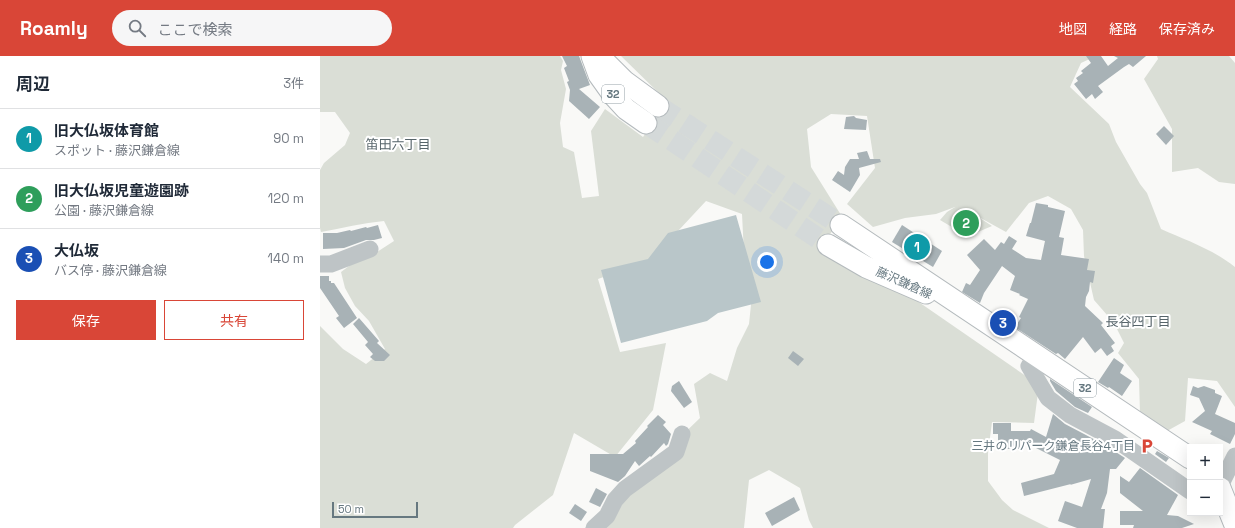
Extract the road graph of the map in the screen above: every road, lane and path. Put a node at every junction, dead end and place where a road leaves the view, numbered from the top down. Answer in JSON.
{"nodes":[{"id":1,"x":592,"y":56,"type":"edge"},
{"id":2,"x":599,"y":56,"type":"edge"},
{"id":3,"x":658,"y":106,"type":"tunnel mouth"},
{"id":4,"x":646,"y":123,"type":"tunnel mouth"},
{"id":5,"x":841,"y":225,"type":"tunnel mouth"},
{"id":6,"x":828,"y":245,"type":"tunnel mouth"},
{"id":7,"x":370,"y":249,"type":"dead end"},
{"id":8,"x":320,"y":264,"type":"edge"},
{"id":9,"x":981,"y":318,"type":"junction"},
{"id":10,"x":1036,"y":356,"type":"junction"},
{"id":11,"x":682,"y":434,"type":"dead end"},
{"id":12,"x":1187,"y":456,"type":"edge"},
{"id":13,"x":1235,"y":456,"type":"edge"},
{"id":14,"x":1223,"y":487,"type":"edge"},
{"id":15,"x":1187,"y":489,"type":"edge"},
{"id":16,"x":1223,"y":497,"type":"edge"},
{"id":17,"x":1235,"y":525,"type":"edge"},
{"id":18,"x":594,"y":528,"type":"edge"}],
"edges":[{"from":1,"to":4,"type":"main road","number":"32"},
{"from":2,"to":3,"type":"main road","number":"32"},
{"from":5,"to":9,"type":"main road","name":"藤沢鎌倉線","number":"32"},
{"from":6,"to":9,"type":"main road","name":"藤沢鎌倉線","number":"32"},
{"from":7,"to":8,"type":"street"},
{"from":9,"to":10,"type":"main road","name":"藤沢鎌倉線","number":"32"},
{"from":10,"to":12,"type":"main road","name":"藤沢鎌倉線","number":"32"},
{"from":10,"to":15,"type":"street"},
{"from":11,"to":18,"type":"street"},
{"from":13,"to":14,"type":"street"},
{"from":16,"to":17,"type":"main road"}]}
